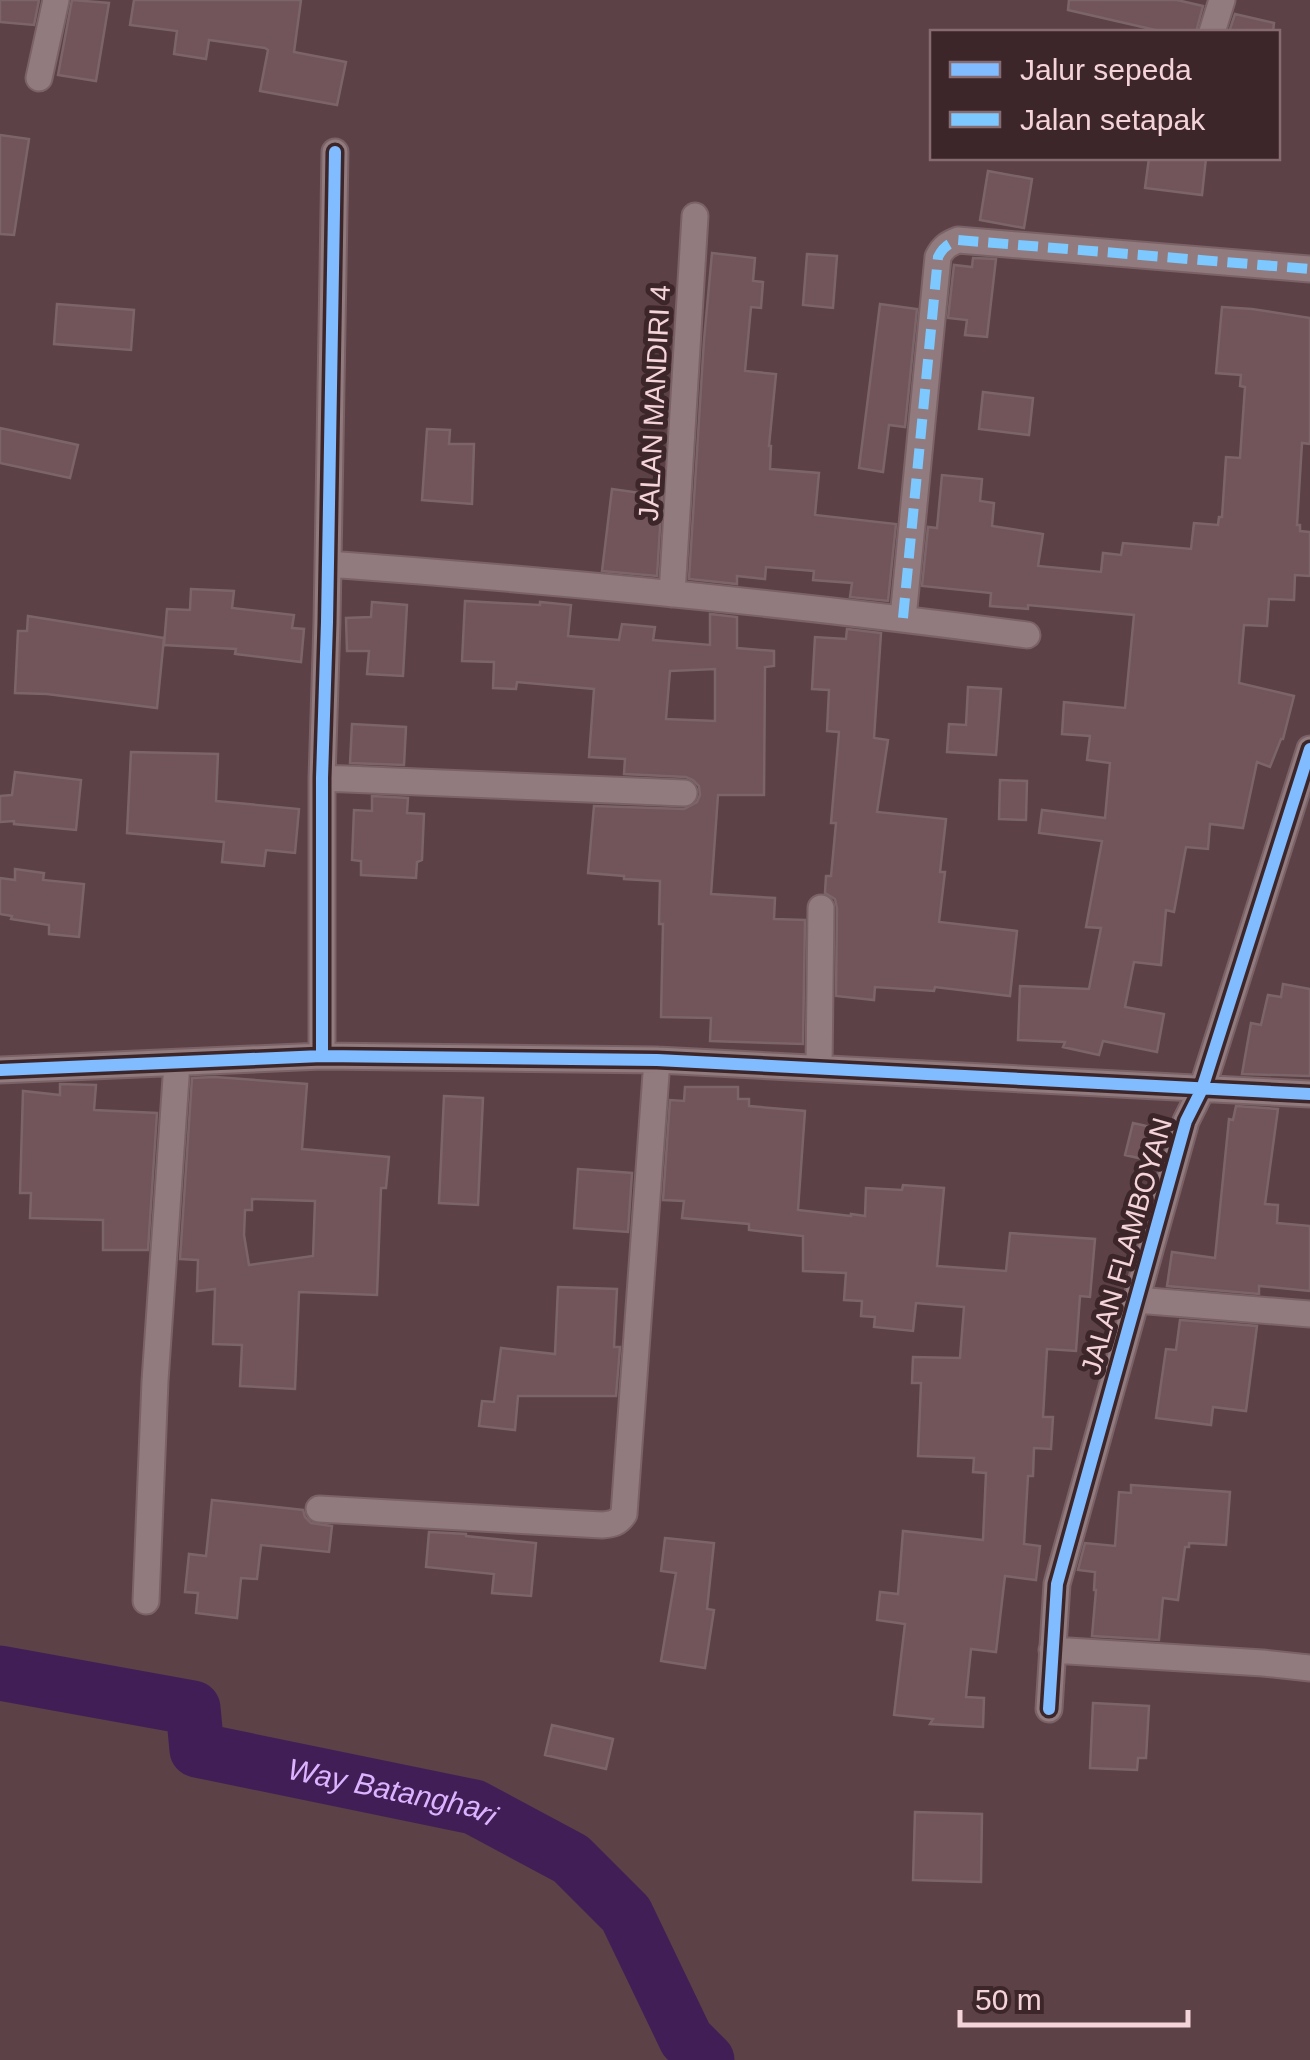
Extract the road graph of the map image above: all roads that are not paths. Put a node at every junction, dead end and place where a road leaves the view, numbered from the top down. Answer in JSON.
{"nodes":[{"id":1,"x":56,"y":0,"type":"edge"},
{"id":2,"x":1222,"y":0,"type":"edge"},
{"id":3,"x":1213,"y":30,"type":"edge"},
{"id":4,"x":40,"y":78,"type":"dead end"},
{"id":5,"x":335,"y":152,"type":"dead end"},
{"id":6,"x":695,"y":216,"type":"dead end"},
{"id":7,"x":1310,"y":269,"type":"edge"},
{"id":8,"x":328,"y":564,"type":"junction"},
{"id":9,"x":672,"y":594,"type":"junction"},
{"id":10,"x":903,"y":618,"type":"junction"},
{"id":11,"x":1027,"y":635,"type":"dead end"},
{"id":12,"x":1310,"y":748,"type":"edge"},
{"id":13,"x":322,"y":778,"type":"junction"},
{"id":14,"x":684,"y":793,"type":"dead end"},
{"id":15,"x":821,"y":908,"type":"dead end"},
{"id":16,"x":322,"y":1056,"type":"junction"},
{"id":17,"x":657,"y":1060,"type":"junction"},
{"id":18,"x":177,"y":1062,"type":"junction"},
{"id":19,"x":819,"y":1068,"type":"junction"},
{"id":20,"x":0,"y":1070,"type":"edge"},
{"id":21,"x":1202,"y":1088,"type":"junction"},
{"id":22,"x":1310,"y":1094,"type":"edge"},
{"id":23,"x":1136,"y":1300,"type":"junction"},
{"id":24,"x":1310,"y":1314,"type":"edge"},
{"id":25,"x":319,"y":1509,"type":"dead end"},
{"id":26,"x":146,"y":1602,"type":"dead end"},
{"id":27,"x":1052,"y":1650,"type":"junction"},
{"id":28,"x":1310,"y":1668,"type":"edge"},
{"id":29,"x":1049,"y":1708,"type":"dead end"}],
"edges":[{"from":1,"to":4,"type":"street"},
{"from":2,"to":3,"type":"street"},
{"from":5,"to":8,"type":"street"},
{"from":6,"to":9,"type":"street","name":"JALAN MANDIRI 4"},
{"from":7,"to":10,"type":"street"},
{"from":8,"to":9,"type":"street"},
{"from":8,"to":13,"type":"street"},
{"from":9,"to":10,"type":"street"},
{"from":10,"to":11,"type":"street"},
{"from":12,"to":21,"type":"street","name":"JALAN FLAMBOYAN"},
{"from":13,"to":14,"type":"street"},
{"from":13,"to":16,"type":"street"},
{"from":15,"to":19,"type":"street"},
{"from":16,"to":17,"type":"street"},
{"from":16,"to":18,"type":"street"},
{"from":17,"to":19,"type":"street"},
{"from":17,"to":25,"type":"street"},
{"from":18,"to":20,"type":"street"},
{"from":18,"to":26,"type":"street"},
{"from":19,"to":21,"type":"street"},
{"from":21,"to":22,"type":"street"},
{"from":21,"to":23,"type":"street","name":"JALAN FLAMBOYAN"},
{"from":23,"to":24,"type":"street"},
{"from":23,"to":27,"type":"street","name":"JALAN FLAMBOYAN"},
{"from":27,"to":28,"type":"street"},
{"from":27,"to":29,"type":"street","name":"JALAN FLAMBOYAN"}]}
